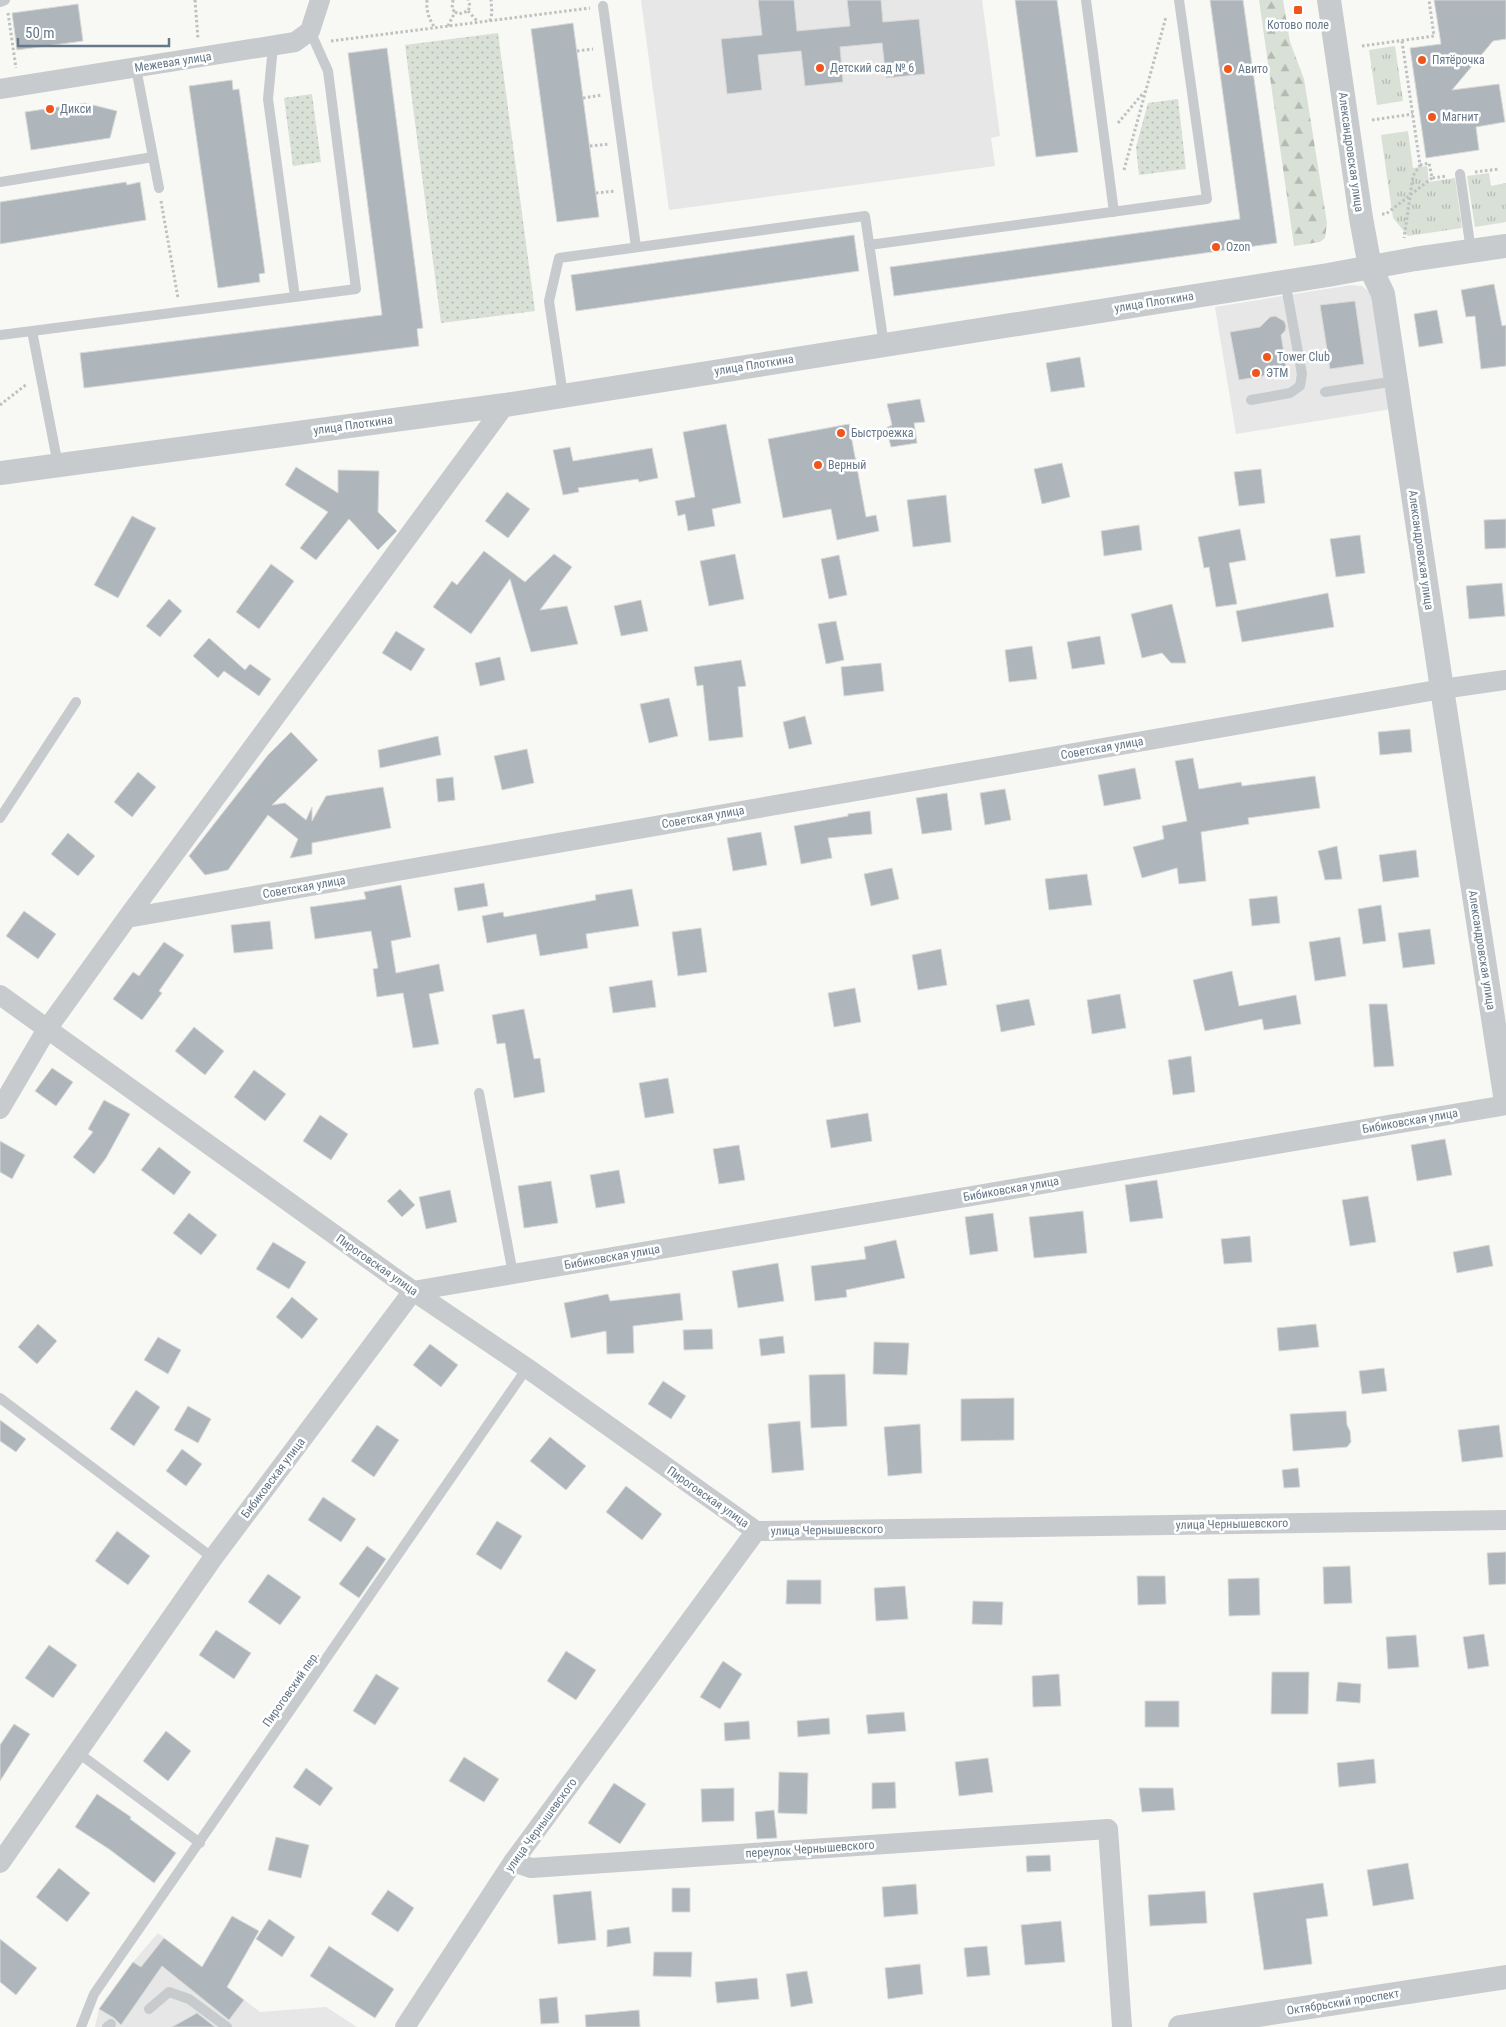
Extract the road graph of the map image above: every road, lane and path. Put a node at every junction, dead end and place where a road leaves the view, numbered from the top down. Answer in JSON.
{"nodes":[{"id":1,"x":195,"y":0,"type":"edge"},
{"id":2,"x":320,"y":0,"type":"edge"},
{"id":3,"x":427,"y":0,"type":"edge"},
{"id":4,"x":453,"y":0,"type":"edge"},
{"id":5,"x":468,"y":0,"type":"edge"},
{"id":6,"x":492,"y":0,"type":"edge"},
{"id":7,"x":1086,"y":0,"type":"edge"},
{"id":8,"x":1179,"y":0,"type":"edge"},
{"id":9,"x":1329,"y":0,"type":"edge"},
{"id":10,"x":1429,"y":0,"type":"edge"},
{"id":11,"x":4,"y":4,"type":"edge"},
{"id":12,"x":603,"y":6,"type":"joint"},
{"id":13,"x":1168,"y":8,"type":"dead end"},
{"id":14,"x":468,"y":11,"type":"junction"},
{"id":15,"x":455,"y":12,"type":"junction"},
{"id":16,"x":490,"y":21,"type":"junction"},
{"id":17,"x":478,"y":22,"type":"junction"},
{"id":18,"x":448,"y":26,"type":"junction"},
{"id":19,"x":435,"y":28,"type":"junction"},
{"id":20,"x":313,"y":37,"type":"junction"},
{"id":21,"x":1402,"y":41,"type":"junction"},
{"id":22,"x":273,"y":46,"type":"junction"},
{"id":23,"x":1362,"y":46,"type":"dead end"},
{"id":24,"x":201,"y":57,"type":"junction"},
{"id":25,"x":136,"y":68,"type":"junction"},
{"id":26,"x":9,"y":88,"type":"edge"},
{"id":27,"x":1146,"y":89,"type":"junction"},
{"id":28,"x":1413,"y":114,"type":"junction"},
{"id":29,"x":1372,"y":120,"type":"dead end"},
{"id":30,"x":1104,"y":139,"type":"junction"},
{"id":31,"x":153,"y":157,"type":"junction"},
{"id":32,"x":1460,"y":174,"type":"dead end"},
{"id":33,"x":1432,"y":178,"type":"dead end"},
{"id":34,"x":0,"y":182,"type":"edge"},
{"id":35,"x":159,"y":188,"type":"joint"},
{"id":36,"x":1111,"y":188,"type":"junction"},
{"id":37,"x":1410,"y":195,"type":"junction"},
{"id":38,"x":1114,"y":212,"type":"junction"},
{"id":39,"x":1386,"y":214,"type":"dead end"},
{"id":40,"x":1404,"y":238,"type":"dead end"},
{"id":41,"x":869,"y":245,"type":"junction"},
{"id":42,"x":1506,"y":246,"type":"edge"},
{"id":43,"x":636,"y":247,"type":"junction"},
{"id":44,"x":1471,"y":251,"type":"junction"},
{"id":45,"x":1370,"y":267,"type":"junction"},
{"id":46,"x":1285,"y":281,"type":"junction"},
{"id":47,"x":295,"y":297,"type":"junction"},
{"id":48,"x":180,"y":312,"type":"junction"},
{"id":49,"x":32,"y":331,"type":"junction"},
{"id":50,"x":0,"y":335,"type":"edge"},
{"id":51,"x":884,"y":345,"type":"junction"},
{"id":52,"x":40,"y":374,"type":"junction"},
{"id":53,"x":1396,"y":381,"type":"junction"},
{"id":54,"x":1325,"y":392,"type":"dead end"},
{"id":55,"x":563,"y":395,"type":"junction"},
{"id":56,"x":1251,"y":400,"type":"dead end"},
{"id":57,"x":505,"y":405,"type":"junction"},
{"id":58,"x":0,"y":406,"type":"edge"},
{"id":59,"x":58,"y":465,"type":"junction"},
{"id":60,"x":0,"y":473,"type":"edge"},
{"id":61,"x":1506,"y":680,"type":"edge"},
{"id":62,"x":1442,"y":689,"type":"junction"},
{"id":63,"x":76,"y":702,"type":"dead end"},
{"id":64,"x":0,"y":818,"type":"edge"},
{"id":65,"x":127,"y":918,"type":"junction"},
{"id":66,"x":0,"y":995,"type":"edge"},
{"id":67,"x":47,"y":1029,"type":"junction"},
{"id":68,"x":479,"y":1093,"type":"dead end"},
{"id":69,"x":1506,"y":1103,"type":"edge"},
{"id":70,"x":0,"y":1109,"type":"edge"},
{"id":71,"x":513,"y":1274,"type":"junction"},
{"id":72,"x":413,"y":1291,"type":"junction"},
{"id":73,"x":527,"y":1368,"type":"junction"},
{"id":74,"x":0,"y":1398,"type":"edge"},
{"id":75,"x":1506,"y":1520,"type":"edge"},
{"id":76,"x":756,"y":1531,"type":"junction"},
{"id":77,"x":213,"y":1558,"type":"junction"},
{"id":78,"x":77,"y":1752,"type":"junction"},
{"id":79,"x":200,"y":1843,"type":"junction"},
{"id":80,"x":512,"y":1862,"type":"junction"},
{"id":81,"x":0,"y":1863,"type":"edge"},
{"id":82,"x":1506,"y":1977,"type":"edge"},
{"id":83,"x":149,"y":2009,"type":"dead end"},
{"id":84,"x":81,"y":2027,"type":"edge"},
{"id":85,"x":227,"y":2027,"type":"edge"},
{"id":86,"x":404,"y":2027,"type":"edge"},
{"id":87,"x":1122,"y":2027,"type":"edge"},
{"id":88,"x":1180,"y":2027,"type":"edge"}],
"edges":[{"from":1,"to":24,"type":"path"},
{"from":2,"to":20,"type":"street"},
{"from":3,"to":19,"type":"path"},
{"from":4,"to":15,"type":"path"},
{"from":5,"to":14,"type":"path"},
{"from":6,"to":16,"type":"path"},
{"from":7,"to":30,"type":"lane"},
{"from":8,"to":38,"type":"lane"},
{"from":9,"to":45,"type":"street","name":"Александровская улица"},
{"from":10,"to":21,"type":"path"},
{"from":11,"to":26,"type":"path"},
{"from":12,"to":16,"type":"path"},
{"from":12,"to":43,"type":"lane"},
{"from":13,"to":27,"type":"path"},
{"from":14,"to":15,"type":"path"},
{"from":14,"to":17,"type":"path"},
{"from":15,"to":18,"type":"path"},
{"from":16,"to":17,"type":"path"},
{"from":17,"to":18,"type":"path"},
{"from":18,"to":19,"type":"path"},
{"from":19,"to":20,"type":"path"},
{"from":20,"to":22,"type":"street","name":"Межевая улица"},
{"from":20,"to":47,"type":"lane"},
{"from":21,"to":23,"type":"path"},
{"from":21,"to":28,"type":"path"},
{"from":22,"to":24,"type":"street","name":"Межевая улица"},
{"from":22,"to":47,"type":"lane"},
{"from":24,"to":25,"type":"street","name":"Межевая улица"},
{"from":25,"to":26,"type":"street","name":"Межевая улица"},
{"from":25,"to":31,"type":"lane"},
{"from":27,"to":30,"type":"path"},
{"from":27,"to":36,"type":"path"},
{"from":28,"to":29,"type":"path"},
{"from":28,"to":37,"type":"path"},
{"from":30,"to":36,"type":"lane"},
{"from":31,"to":34,"type":"lane"},
{"from":31,"to":35,"type":"lane"},
{"from":32,"to":44,"type":"lane"},
{"from":33,"to":37,"type":"path"},
{"from":35,"to":48,"type":"path"},
{"from":36,"to":38,"type":"lane"},
{"from":37,"to":39,"type":"path"},
{"from":37,"to":40,"type":"path"},
{"from":38,"to":41,"type":"lane"},
{"from":41,"to":43,"type":"lane"},
{"from":41,"to":51,"type":"lane"},
{"from":42,"to":44,"type":"street","name":"улица Плоткина"},
{"from":43,"to":55,"type":"lane"},
{"from":44,"to":45,"type":"street","name":"улица Плоткина"},
{"from":45,"to":46,"type":"street","name":"улица Плоткина"},
{"from":45,"to":53,"type":"street","name":"Александровская улица"},
{"from":46,"to":51,"type":"street","name":"улица Плоткина"},
{"from":46,"to":56,"type":"lane"},
{"from":47,"to":48,"type":"lane"},
{"from":48,"to":49,"type":"lane"},
{"from":49,"to":50,"type":"lane"},
{"from":49,"to":52,"type":"lane"},
{"from":51,"to":55,"type":"street","name":"улица Плоткина"},
{"from":52,"to":58,"type":"path"},
{"from":52,"to":59,"type":"lane"},
{"from":53,"to":54,"type":"lane"},
{"from":53,"to":62,"type":"street","name":"Александровская улица"},
{"from":55,"to":57,"type":"street","name":"улица Плоткина"},
{"from":57,"to":59,"type":"street","name":"улица Плоткина"},
{"from":57,"to":65,"type":"street"},
{"from":59,"to":60,"type":"street","name":"улица Плоткина"},
{"from":61,"to":62,"type":"street","name":"Советская улица"},
{"from":62,"to":65,"type":"street","name":"Советская улица"},
{"from":62,"to":69,"type":"street","name":"Александровская улица"},
{"from":63,"to":64,"type":"lane"},
{"from":65,"to":67,"type":"street"},
{"from":66,"to":67,"type":"street","name":"Пироговская улица"},
{"from":67,"to":70,"type":"street"},
{"from":67,"to":72,"type":"street","name":"Пироговская улица"},
{"from":68,"to":71,"type":"lane"},
{"from":69,"to":71,"type":"street","name":"Бибиковская улица"},
{"from":71,"to":72,"type":"street","name":"Бибиковская улица"},
{"from":72,"to":73,"type":"street","name":"Пироговская улица"},
{"from":72,"to":77,"type":"street","name":"Бибиковская улица"},
{"from":73,"to":76,"type":"street","name":"Пироговская улица"},
{"from":73,"to":79,"type":"lane","name":"Пироговский пер."},
{"from":74,"to":77,"type":"lane"},
{"from":75,"to":76,"type":"street","name":"улица Чернышевского"},
{"from":76,"to":80,"type":"street","name":"улица Чернышевского"},
{"from":77,"to":78,"type":"street","name":"Бибиковская улица"},
{"from":78,"to":79,"type":"lane"},
{"from":78,"to":81,"type":"street","name":"Бибиковская улица"},
{"from":79,"to":84,"type":"lane","name":"Пироговский пер."},
{"from":80,"to":86,"type":"street","name":"улица Чернышевского"},
{"from":80,"to":87,"type":"street","name":"переулок Чернышевского"},
{"from":82,"to":88,"type":"street","name":"Октябрьский проспект"},
{"from":83,"to":85,"type":"lane"}]}
